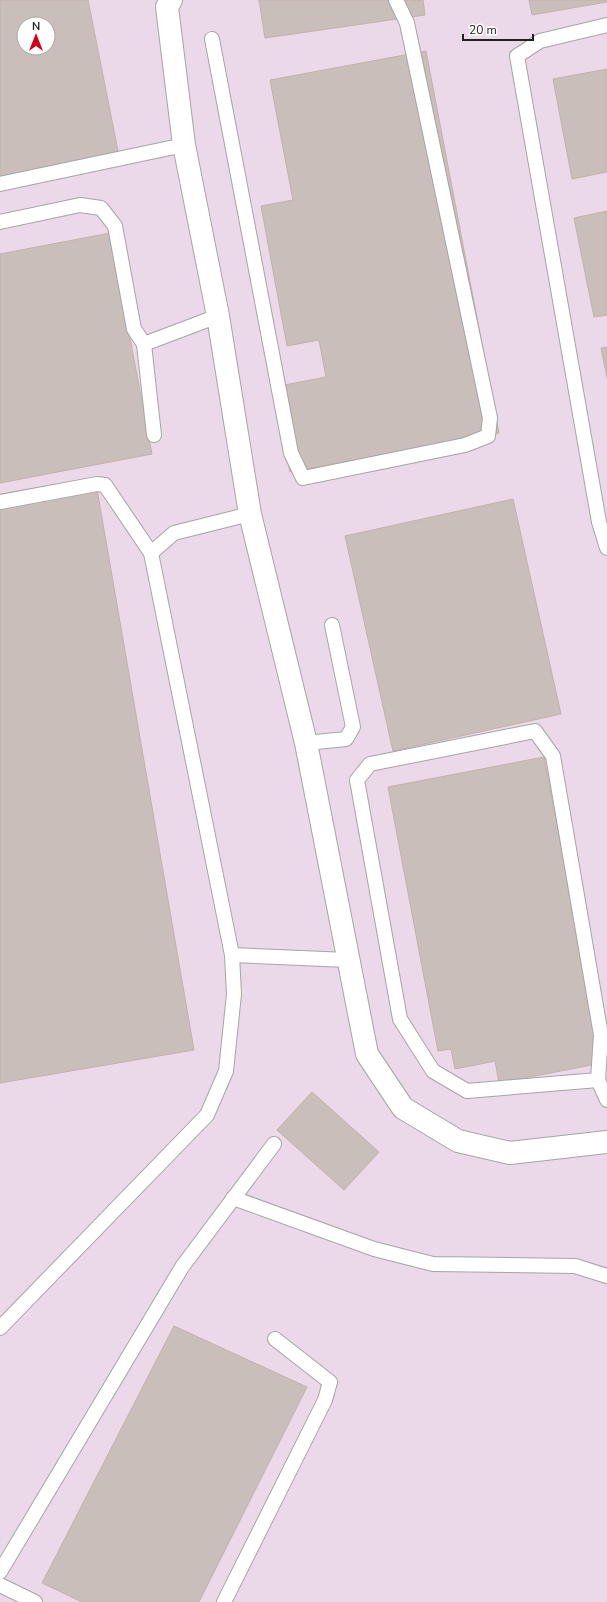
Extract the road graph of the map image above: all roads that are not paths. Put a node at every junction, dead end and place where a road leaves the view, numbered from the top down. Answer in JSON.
{"nodes":[{"id":1,"x":171,"y":0,"type":"edge"},
{"id":2,"x":396,"y":0,"type":"edge"},
{"id":3,"x":607,"y":25,"type":"edge"},
{"id":4,"x":212,"y":39,"type":"dead end"},
{"id":5,"x":184,"y":145,"type":"junction"},
{"id":6,"x":0,"y":184,"type":"edge"},
{"id":7,"x":0,"y":222,"type":"edge"},
{"id":8,"x":218,"y":316,"type":"junction"},
{"id":9,"x":144,"y":344,"type":"junction"},
{"id":10,"x":154,"y":435,"type":"dead end"},
{"id":11,"x":0,"y":502,"type":"edge"},
{"id":12,"x":250,"y":514,"type":"junction"},
{"id":13,"x":607,"y":548,"type":"edge"},
{"id":14,"x":151,"y":553,"type":"junction"},
{"id":15,"x":332,"y":625,"type":"dead end"},
{"id":16,"x":306,"y":743,"type":"junction"},
{"id":17,"x":232,"y":955,"type":"junction"},
{"id":18,"x":348,"y":960,"type":"junction"},
{"id":19,"x":598,"y":1080,"type":"junction"},
{"id":20,"x":607,"y":1100,"type":"edge"},
{"id":21,"x":607,"y":1142,"type":"edge"},
{"id":22,"x":274,"y":1144,"type":"dead end"},
{"id":23,"x":233,"y":1198,"type":"junction"},
{"id":24,"x":607,"y":1276,"type":"edge"},
{"id":25,"x":0,"y":1328,"type":"edge"},
{"id":26,"x":275,"y":1339,"type":"dead end"},
{"id":27,"x":0,"y":1572,"type":"edge"},
{"id":28,"x":0,"y":1586,"type":"edge"},
{"id":29,"x":34,"y":1602,"type":"edge"},
{"id":30,"x":224,"y":1602,"type":"edge"}],
"edges":[{"from":1,"to":5,"type":"street"},
{"from":2,"to":4,"type":"lane"},
{"from":3,"to":13,"type":"lane"},
{"from":5,"to":6,"type":"lane"},
{"from":5,"to":8,"type":"street"},
{"from":7,"to":9,"type":"lane"},
{"from":8,"to":9,"type":"lane"},
{"from":8,"to":12,"type":"street"},
{"from":9,"to":10,"type":"lane"},
{"from":11,"to":14,"type":"lane"},
{"from":12,"to":14,"type":"lane"},
{"from":12,"to":16,"type":"street"},
{"from":14,"to":17,"type":"lane"},
{"from":15,"to":16,"type":"lane"},
{"from":16,"to":18,"type":"street"},
{"from":17,"to":18,"type":"lane"},
{"from":17,"to":25,"type":"lane"},
{"from":18,"to":21,"type":"street"},
{"from":19,"to":19,"type":"lane"},
{"from":19,"to":20,"type":"lane"},
{"from":22,"to":23,"type":"lane"},
{"from":23,"to":24,"type":"lane"},
{"from":23,"to":27,"type":"lane"},
{"from":26,"to":30,"type":"lane"},
{"from":28,"to":29,"type":"lane"}]}
